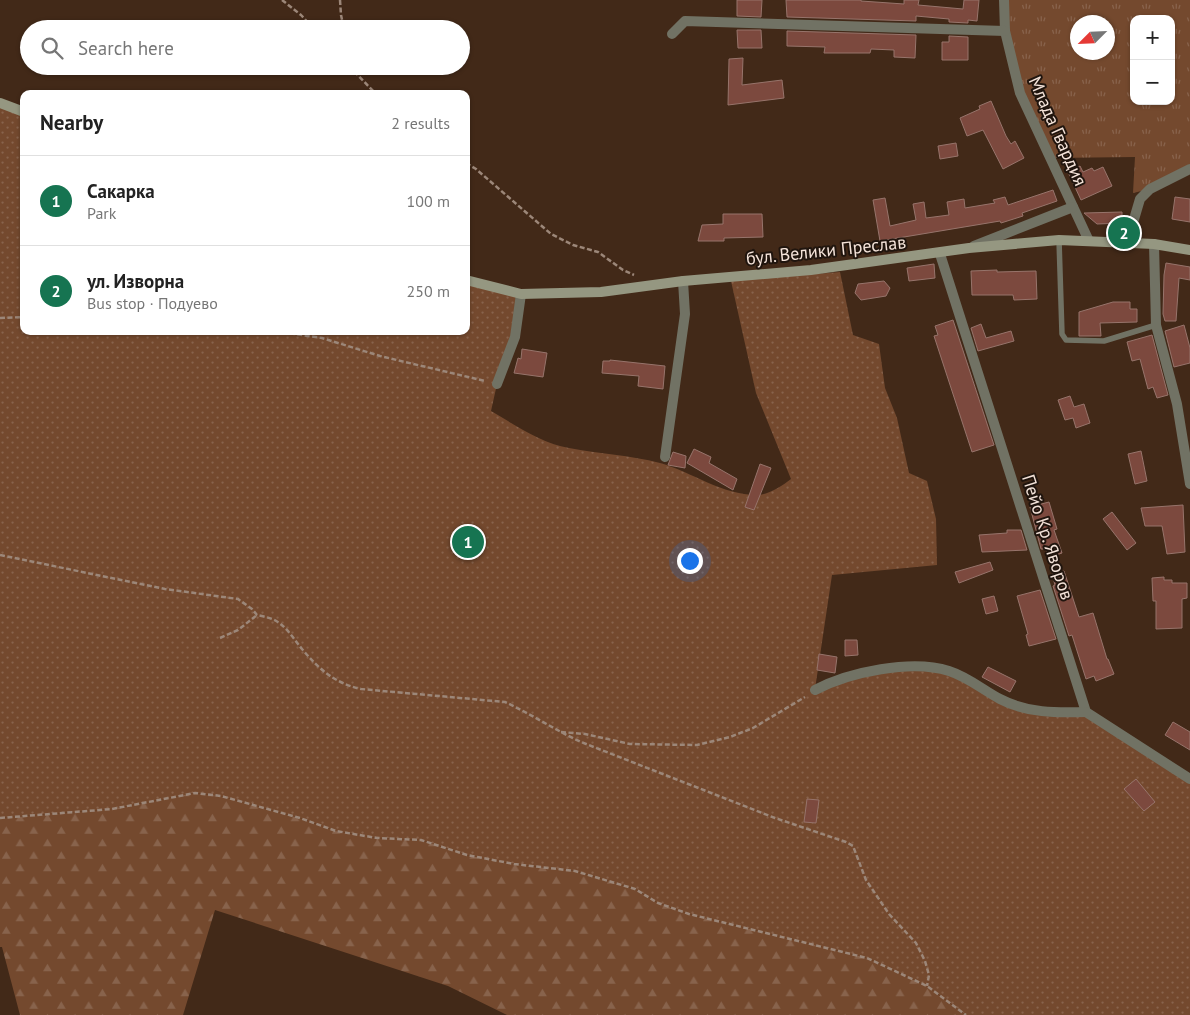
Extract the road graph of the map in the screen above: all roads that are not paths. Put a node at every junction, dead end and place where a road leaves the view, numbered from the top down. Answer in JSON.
{"nodes":[{"id":1,"x":1004,"y":0,"type":"edge"},
{"id":2,"x":1005,"y":31,"type":"junction"},
{"id":3,"x":672,"y":34,"type":"dead end"},
{"id":4,"x":0,"y":103,"type":"edge"},
{"id":5,"x":20,"y":110,"type":"edge"},
{"id":6,"x":1190,"y":169,"type":"edge"},
{"id":7,"x":1073,"y":207,"type":"junction"},
{"id":8,"x":1059,"y":240,"type":"junction"},
{"id":9,"x":1090,"y":241,"type":"junction"},
{"id":10,"x":1127,"y":243,"type":"junction"},
{"id":11,"x":1154,"y":244,"type":"junction"},
{"id":12,"x":969,"y":248,"type":"junction"},
{"id":13,"x":1190,"y":250,"type":"edge"},
{"id":14,"x":940,"y":254,"type":"junction"},
{"id":15,"x":470,"y":281,"type":"edge"},
{"id":16,"x":683,"y":281,"type":"junction"},
{"id":17,"x":521,"y":294,"type":"junction"},
{"id":18,"x":1156,"y":325,"type":"junction"},
{"id":19,"x":496,"y":384,"type":"road end"},
{"id":20,"x":665,"y":457,"type":"dead end"},
{"id":21,"x":1190,"y":484,"type":"edge"},
{"id":22,"x":815,"y":690,"type":"road end"},
{"id":23,"x":1086,"y":712,"type":"junction"},
{"id":24,"x":1190,"y":779,"type":"edge"}],
"edges":[{"from":1,"to":2,"type":"street","name":"Млада Гвардия"},
{"from":2,"to":3,"type":"street"},
{"from":2,"to":7,"type":"street","name":"Млада Гвардия"},
{"from":4,"to":5,"type":"main road"},
{"from":6,"to":10,"type":"street"},
{"from":7,"to":9,"type":"street","name":"Млада Гвардия"},
{"from":7,"to":12,"type":"street"},
{"from":8,"to":9,"type":"main road","name":"бул. Велики Преслав"},
{"from":8,"to":12,"type":"main road","name":"бул. Велики Преслав"},
{"from":8,"to":18,"type":"lane"},
{"from":9,"to":10,"type":"main road","name":"бул. Велики Преслав"},
{"from":10,"to":11,"type":"main road","name":"бул. Велики Преслав"},
{"from":11,"to":13,"type":"main road","name":"бул. Велики Преслав"},
{"from":11,"to":18,"type":"street"},
{"from":12,"to":14,"type":"main road","name":"бул. Велики Преслав"},
{"from":14,"to":16,"type":"main road","name":"бул. Велики Преслав"},
{"from":14,"to":23,"type":"street","name":"Пейо Кр. Яворов"},
{"from":15,"to":17,"type":"main road","name":"бул. Велики Преслав"},
{"from":16,"to":17,"type":"main road","name":"бул. Велики Преслав"},
{"from":16,"to":20,"type":"street"},
{"from":17,"to":19,"type":"street"},
{"from":18,"to":21,"type":"street"},
{"from":22,"to":23,"type":"street"},
{"from":23,"to":24,"type":"street"}]}
